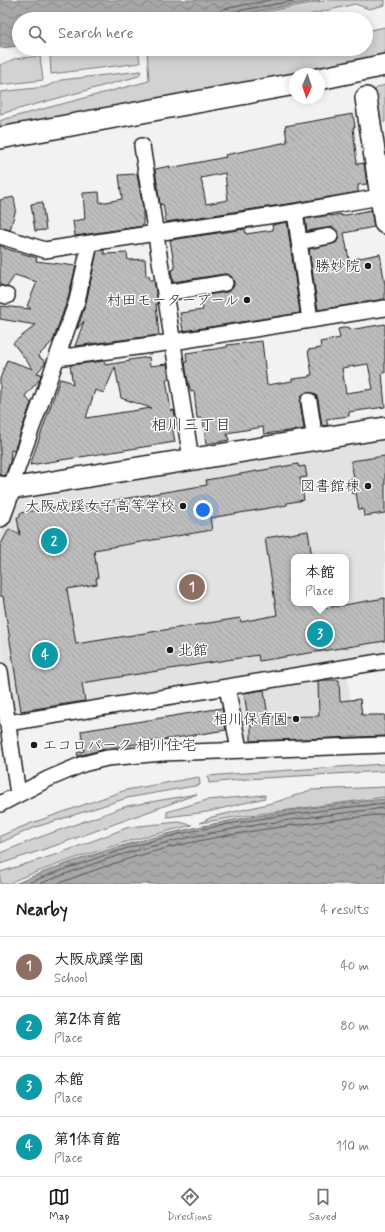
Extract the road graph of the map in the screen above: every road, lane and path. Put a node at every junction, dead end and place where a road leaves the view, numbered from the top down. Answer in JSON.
{"nodes":[{"id":1,"x":385,"y":65,"type":"edge"},
{"id":2,"x":325,"y":78,"type":"edge"},
{"id":3,"x":289,"y":85,"type":"edge"},
{"id":4,"x":366,"y":98,"type":"dead end"},
{"id":5,"x":0,"y":138,"type":"edge"},
{"id":6,"x":142,"y":146,"type":"dead end"},
{"id":7,"x":379,"y":147,"type":"edge"},
{"id":8,"x":383,"y":197,"type":"edge"},
{"id":9,"x":295,"y":212,"type":"junction"},
{"id":10,"x":385,"y":223,"type":"edge"},
{"id":11,"x":156,"y":233,"type":"junction"},
{"id":12,"x":0,"y":236,"type":"edge"},
{"id":13,"x":330,"y":236,"type":"dead end"},
{"id":14,"x":299,"y":242,"type":"junction"},
{"id":15,"x":90,"y":244,"type":"junction"},
{"id":16,"x":225,"y":282,"type":"dead end"},
{"id":17,"x":165,"y":293,"type":"junction"},
{"id":18,"x":385,"y":308,"type":"edge"},
{"id":19,"x":310,"y":320,"type":"junction"},
{"id":20,"x":173,"y":342,"type":"junction"},
{"id":21,"x":57,"y":358,"type":"junction"},
{"id":22,"x":309,"y":401,"type":"dead end"},
{"id":23,"x":385,"y":428,"type":"edge"},
{"id":24,"x":315,"y":440,"type":"junction"},
{"id":25,"x":191,"y":459,"type":"junction"},
{"id":26,"x":6,"y":485,"type":"edge"},
{"id":27,"x":0,"y":516,"type":"edge"},
{"id":28,"x":385,"y":661,"type":"edge"},
{"id":29,"x":0,"y":671,"type":"edge"},
{"id":30,"x":227,"y":687,"type":"junction"},
{"id":31,"x":8,"y":723,"type":"junction"},
{"id":32,"x":385,"y":745,"type":"edge"},
{"id":33,"x":239,"y":749,"type":"junction"},
{"id":34,"x":18,"y":794,"type":"junction"},
{"id":35,"x":0,"y":804,"type":"edge"}],
"edges":[{"from":1,"to":2,"type":"street"},
{"from":3,"to":5,"type":"street"},
{"from":4,"to":7,"type":"street"},
{"from":6,"to":11,"type":"street"},
{"from":7,"to":8,"type":"street"},
{"from":8,"to":9,"type":"street"},
{"from":8,"to":10,"type":"street"},
{"from":9,"to":11,"type":"street"},
{"from":9,"to":14,"type":"street"},
{"from":11,"to":15,"type":"street"},
{"from":11,"to":17,"type":"street"},
{"from":12,"to":15,"type":"street"},
{"from":13,"to":14,"type":"street"},
{"from":14,"to":19,"type":"street"},
{"from":15,"to":21,"type":"street"},
{"from":16,"to":17,"type":"street"},
{"from":17,"to":20,"type":"street"},
{"from":18,"to":19,"type":"street"},
{"from":19,"to":20,"type":"street"},
{"from":20,"to":21,"type":"street"},
{"from":20,"to":25,"type":"street"},
{"from":21,"to":26,"type":"street"},
{"from":22,"to":24,"type":"street"},
{"from":23,"to":24,"type":"street"},
{"from":24,"to":25,"type":"street"},
{"from":25,"to":26,"type":"street"},
{"from":26,"to":27,"type":"street"},
{"from":28,"to":30,"type":"street"},
{"from":29,"to":31,"type":"street"},
{"from":30,"to":31,"type":"street"},
{"from":30,"to":33,"type":"street"},
{"from":31,"to":34,"type":"street"},
{"from":32,"to":33,"type":"street"},
{"from":33,"to":34,"type":"street"},
{"from":34,"to":35,"type":"street"}]}
